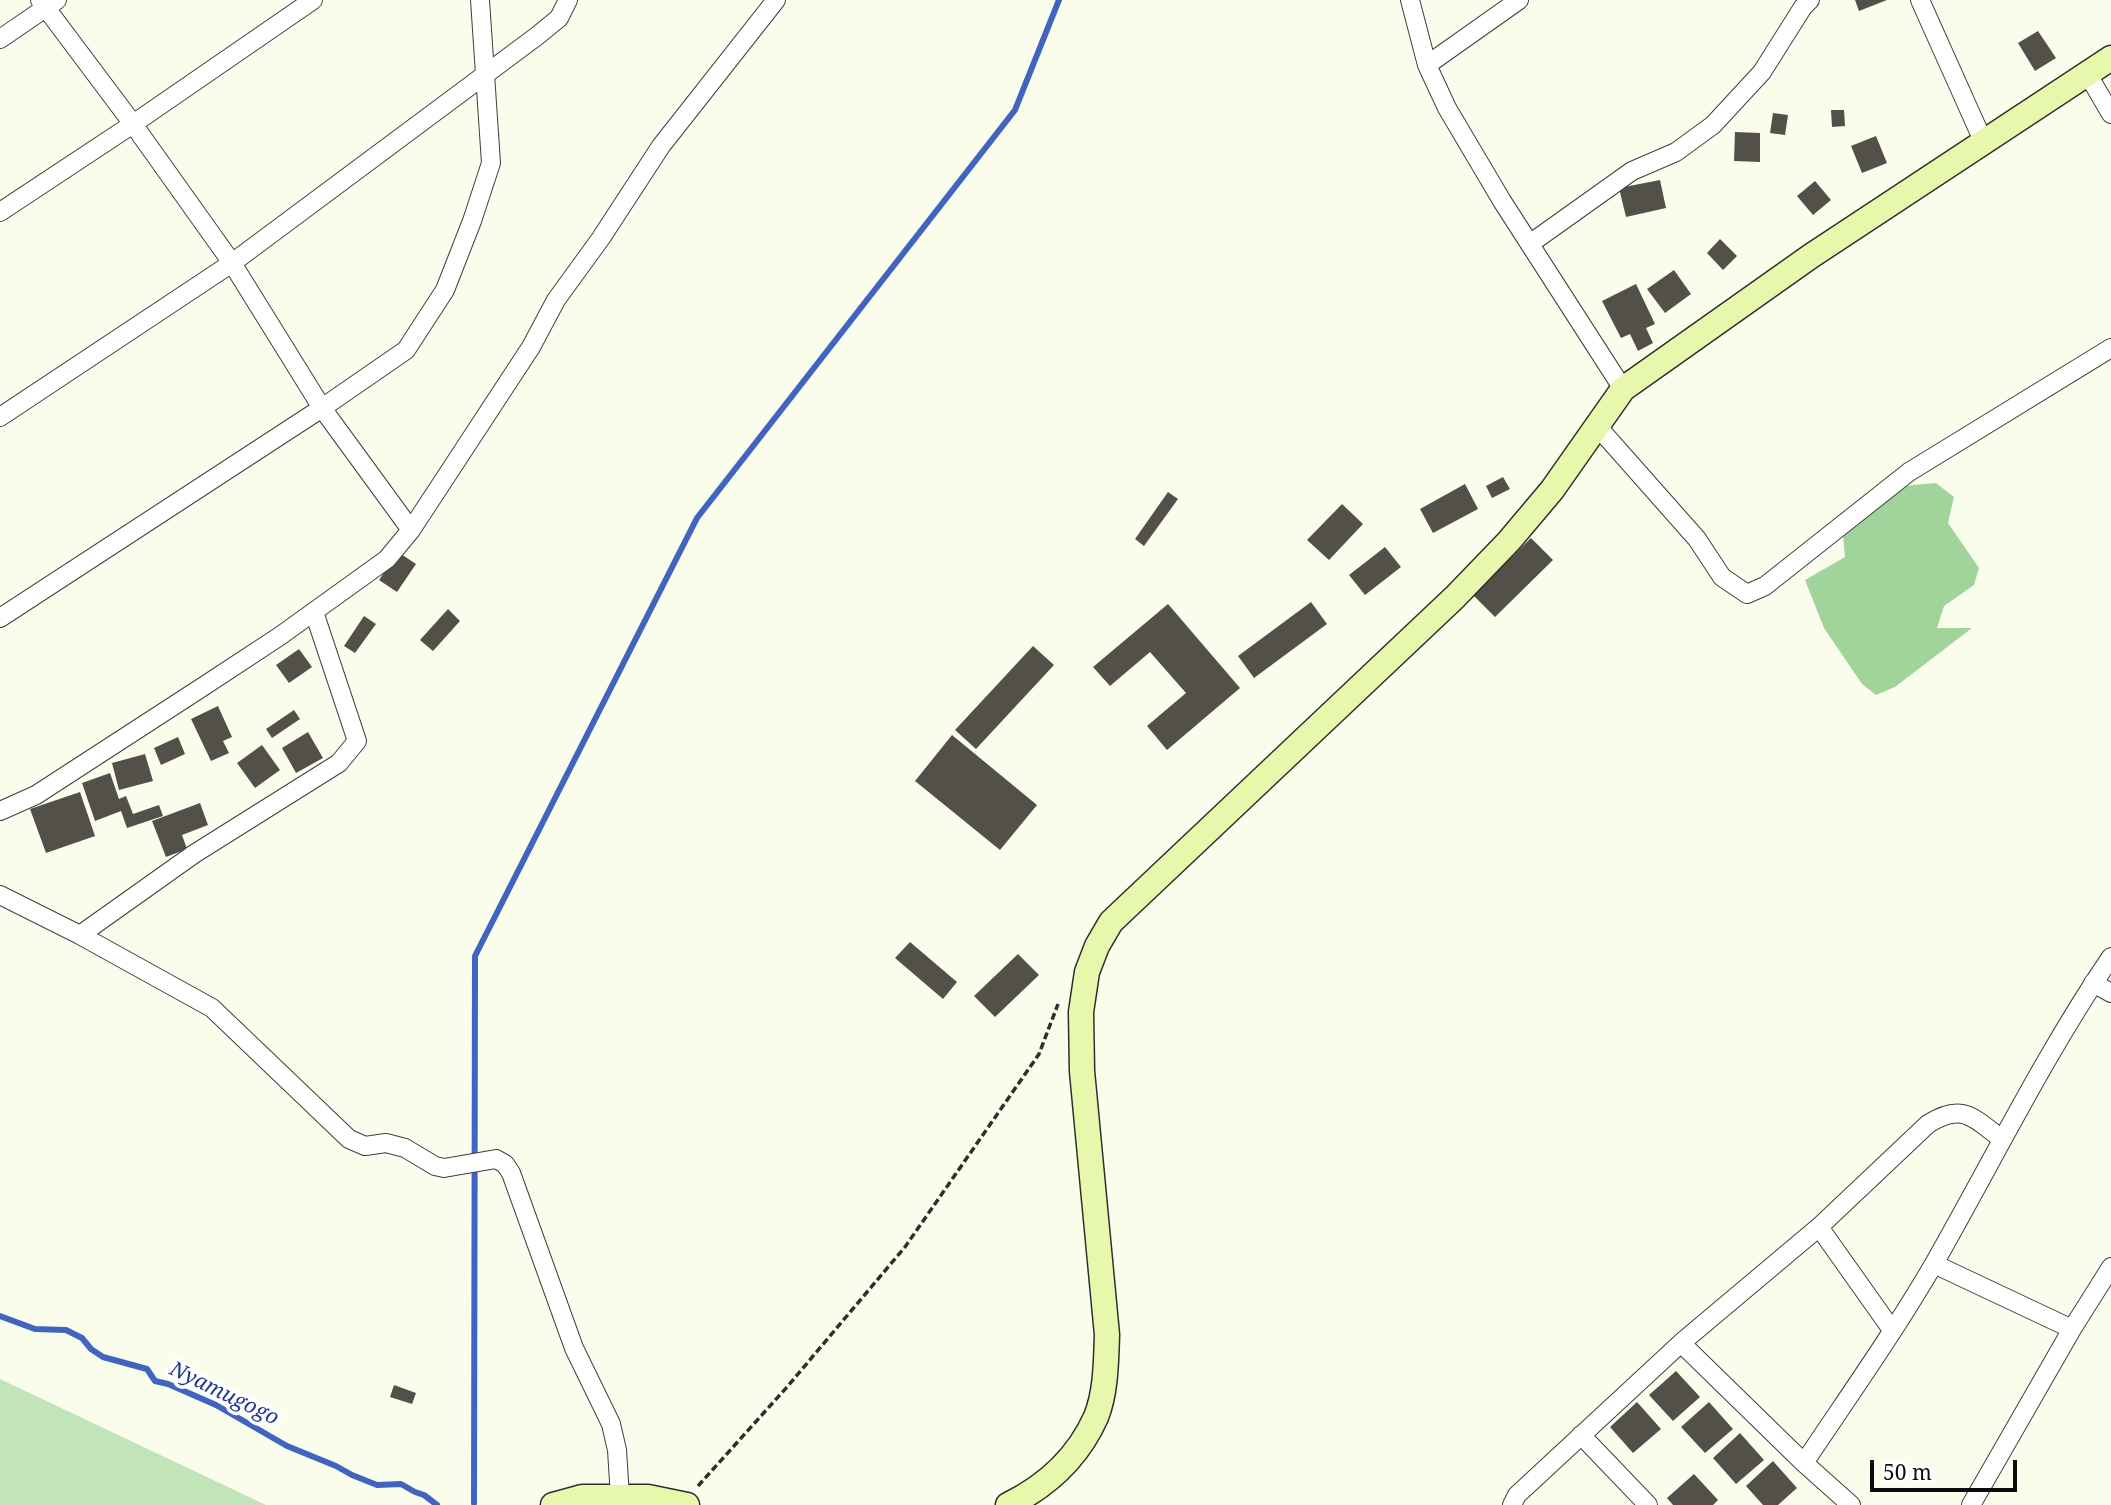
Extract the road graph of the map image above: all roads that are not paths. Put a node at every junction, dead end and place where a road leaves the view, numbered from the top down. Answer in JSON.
{"nodes":[{"id":1,"x":313,"y":0,"type":"edge"},
{"id":2,"x":480,"y":0,"type":"edge"},
{"id":3,"x":568,"y":0,"type":"edge"},
{"id":4,"x":776,"y":0,"type":"edge"},
{"id":5,"x":1410,"y":0,"type":"edge"},
{"id":6,"x":1519,"y":0,"type":"edge"},
{"id":7,"x":1810,"y":0,"type":"edge"},
{"id":8,"x":1920,"y":0,"type":"edge"},
{"id":9,"x":48,"y":2,"type":"edge"},
{"id":10,"x":0,"y":38,"type":"edge"},
{"id":11,"x":2111,"y":58,"type":"edge"},
{"id":12,"x":1427,"y":65,"type":"junction"},
{"id":13,"x":484,"y":74,"type":"junction"},
{"id":14,"x":2087,"y":74,"type":"junction"},
{"id":15,"x":2111,"y":114,"type":"edge"},
{"id":16,"x":133,"y":124,"type":"junction"},
{"id":17,"x":1984,"y":143,"type":"junction"},
{"id":18,"x":0,"y":212,"type":"edge"},
{"id":19,"x":1531,"y":243,"type":"junction"},
{"id":20,"x":232,"y":263,"type":"junction"},
{"id":21,"x":2111,"y":348,"type":"edge"},
{"id":22,"x":1623,"y":389,"type":"junction"},
{"id":23,"x":322,"y":408,"type":"junction"},
{"id":24,"x":0,"y":417,"type":"edge"},
{"id":25,"x":1597,"y":426,"type":"junction"},
{"id":26,"x":411,"y":530,"type":"junction"},
{"id":27,"x":314,"y":612,"type":"junction"},
{"id":28,"x":0,"y":618,"type":"edge"},
{"id":29,"x":0,"y":811,"type":"edge"},
{"id":30,"x":0,"y":895,"type":"edge"},
{"id":31,"x":80,"y":935,"type":"junction"},
{"id":32,"x":2111,"y":957,"type":"edge"},
{"id":33,"x":2093,"y":983,"type":"junction"},
{"id":34,"x":2111,"y":993,"type":"edge"},
{"id":35,"x":2002,"y":1139,"type":"junction"},
{"id":36,"x":1819,"y":1227,"type":"junction"},
{"id":37,"x":1934,"y":1264,"type":"junction"},
{"id":38,"x":2111,"y":1267,"type":"edge"},
{"id":39,"x":2072,"y":1329,"type":"junction"},
{"id":40,"x":1892,"y":1330,"type":"junction"},
{"id":41,"x":1681,"y":1343,"type":"junction"},
{"id":42,"x":1581,"y":1435,"type":"junction"},
{"id":43,"x":1804,"y":1463,"type":"junction"},
{"id":44,"x":620,"y":1497,"type":"junction"},
{"id":45,"x":685,"y":1504,"type":"edge"},
{"id":46,"x":553,"y":1505,"type":"edge"},
{"id":47,"x":1008,"y":1505,"type":"edge"},
{"id":48,"x":1512,"y":1505,"type":"edge"},
{"id":49,"x":1648,"y":1505,"type":"edge"},
{"id":50,"x":1851,"y":1505,"type":"edge"},
{"id":51,"x":1971,"y":1505,"type":"edge"}],
"edges":[{"from":1,"to":16,"type":"street"},
{"from":2,"to":13,"type":"street"},
{"from":3,"to":13,"type":"street"},
{"from":4,"to":26,"type":"street"},
{"from":5,"to":12,"type":"street"},
{"from":6,"to":12,"type":"street"},
{"from":7,"to":19,"type":"street"},
{"from":8,"to":17,"type":"street"},
{"from":9,"to":10,"type":"street"},
{"from":9,"to":16,"type":"street"},
{"from":11,"to":14,"type":"main road"},
{"from":12,"to":19,"type":"street"},
{"from":13,"to":20,"type":"street"},
{"from":13,"to":23,"type":"street"},
{"from":14,"to":15,"type":"street"},
{"from":14,"to":17,"type":"main road"},
{"from":16,"to":18,"type":"street"},
{"from":16,"to":20,"type":"street"},
{"from":17,"to":22,"type":"main road"},
{"from":19,"to":22,"type":"street"},
{"from":20,"to":23,"type":"street"},
{"from":20,"to":24,"type":"street"},
{"from":21,"to":25,"type":"street"},
{"from":22,"to":25,"type":"main road"},
{"from":23,"to":26,"type":"street"},
{"from":23,"to":28,"type":"street"},
{"from":25,"to":47,"type":"main road"},
{"from":26,"to":27,"type":"street"},
{"from":27,"to":29,"type":"street"},
{"from":27,"to":31,"type":"street"},
{"from":30,"to":31,"type":"street"},
{"from":31,"to":44,"type":"street"},
{"from":32,"to":33,"type":"street"},
{"from":33,"to":34,"type":"street"},
{"from":33,"to":35,"type":"street"},
{"from":35,"to":36,"type":"street"},
{"from":35,"to":37,"type":"street"},
{"from":36,"to":40,"type":"street"},
{"from":36,"to":41,"type":"street"},
{"from":37,"to":39,"type":"street"},
{"from":37,"to":40,"type":"street"},
{"from":38,"to":39,"type":"street"},
{"from":39,"to":51,"type":"street"},
{"from":40,"to":43,"type":"street"},
{"from":41,"to":42,"type":"street"},
{"from":41,"to":43,"type":"street"},
{"from":42,"to":48,"type":"street"},
{"from":42,"to":49,"type":"street"},
{"from":43,"to":50,"type":"street"},
{"from":44,"to":45,"type":"main road"},
{"from":44,"to":46,"type":"main road"}]}
